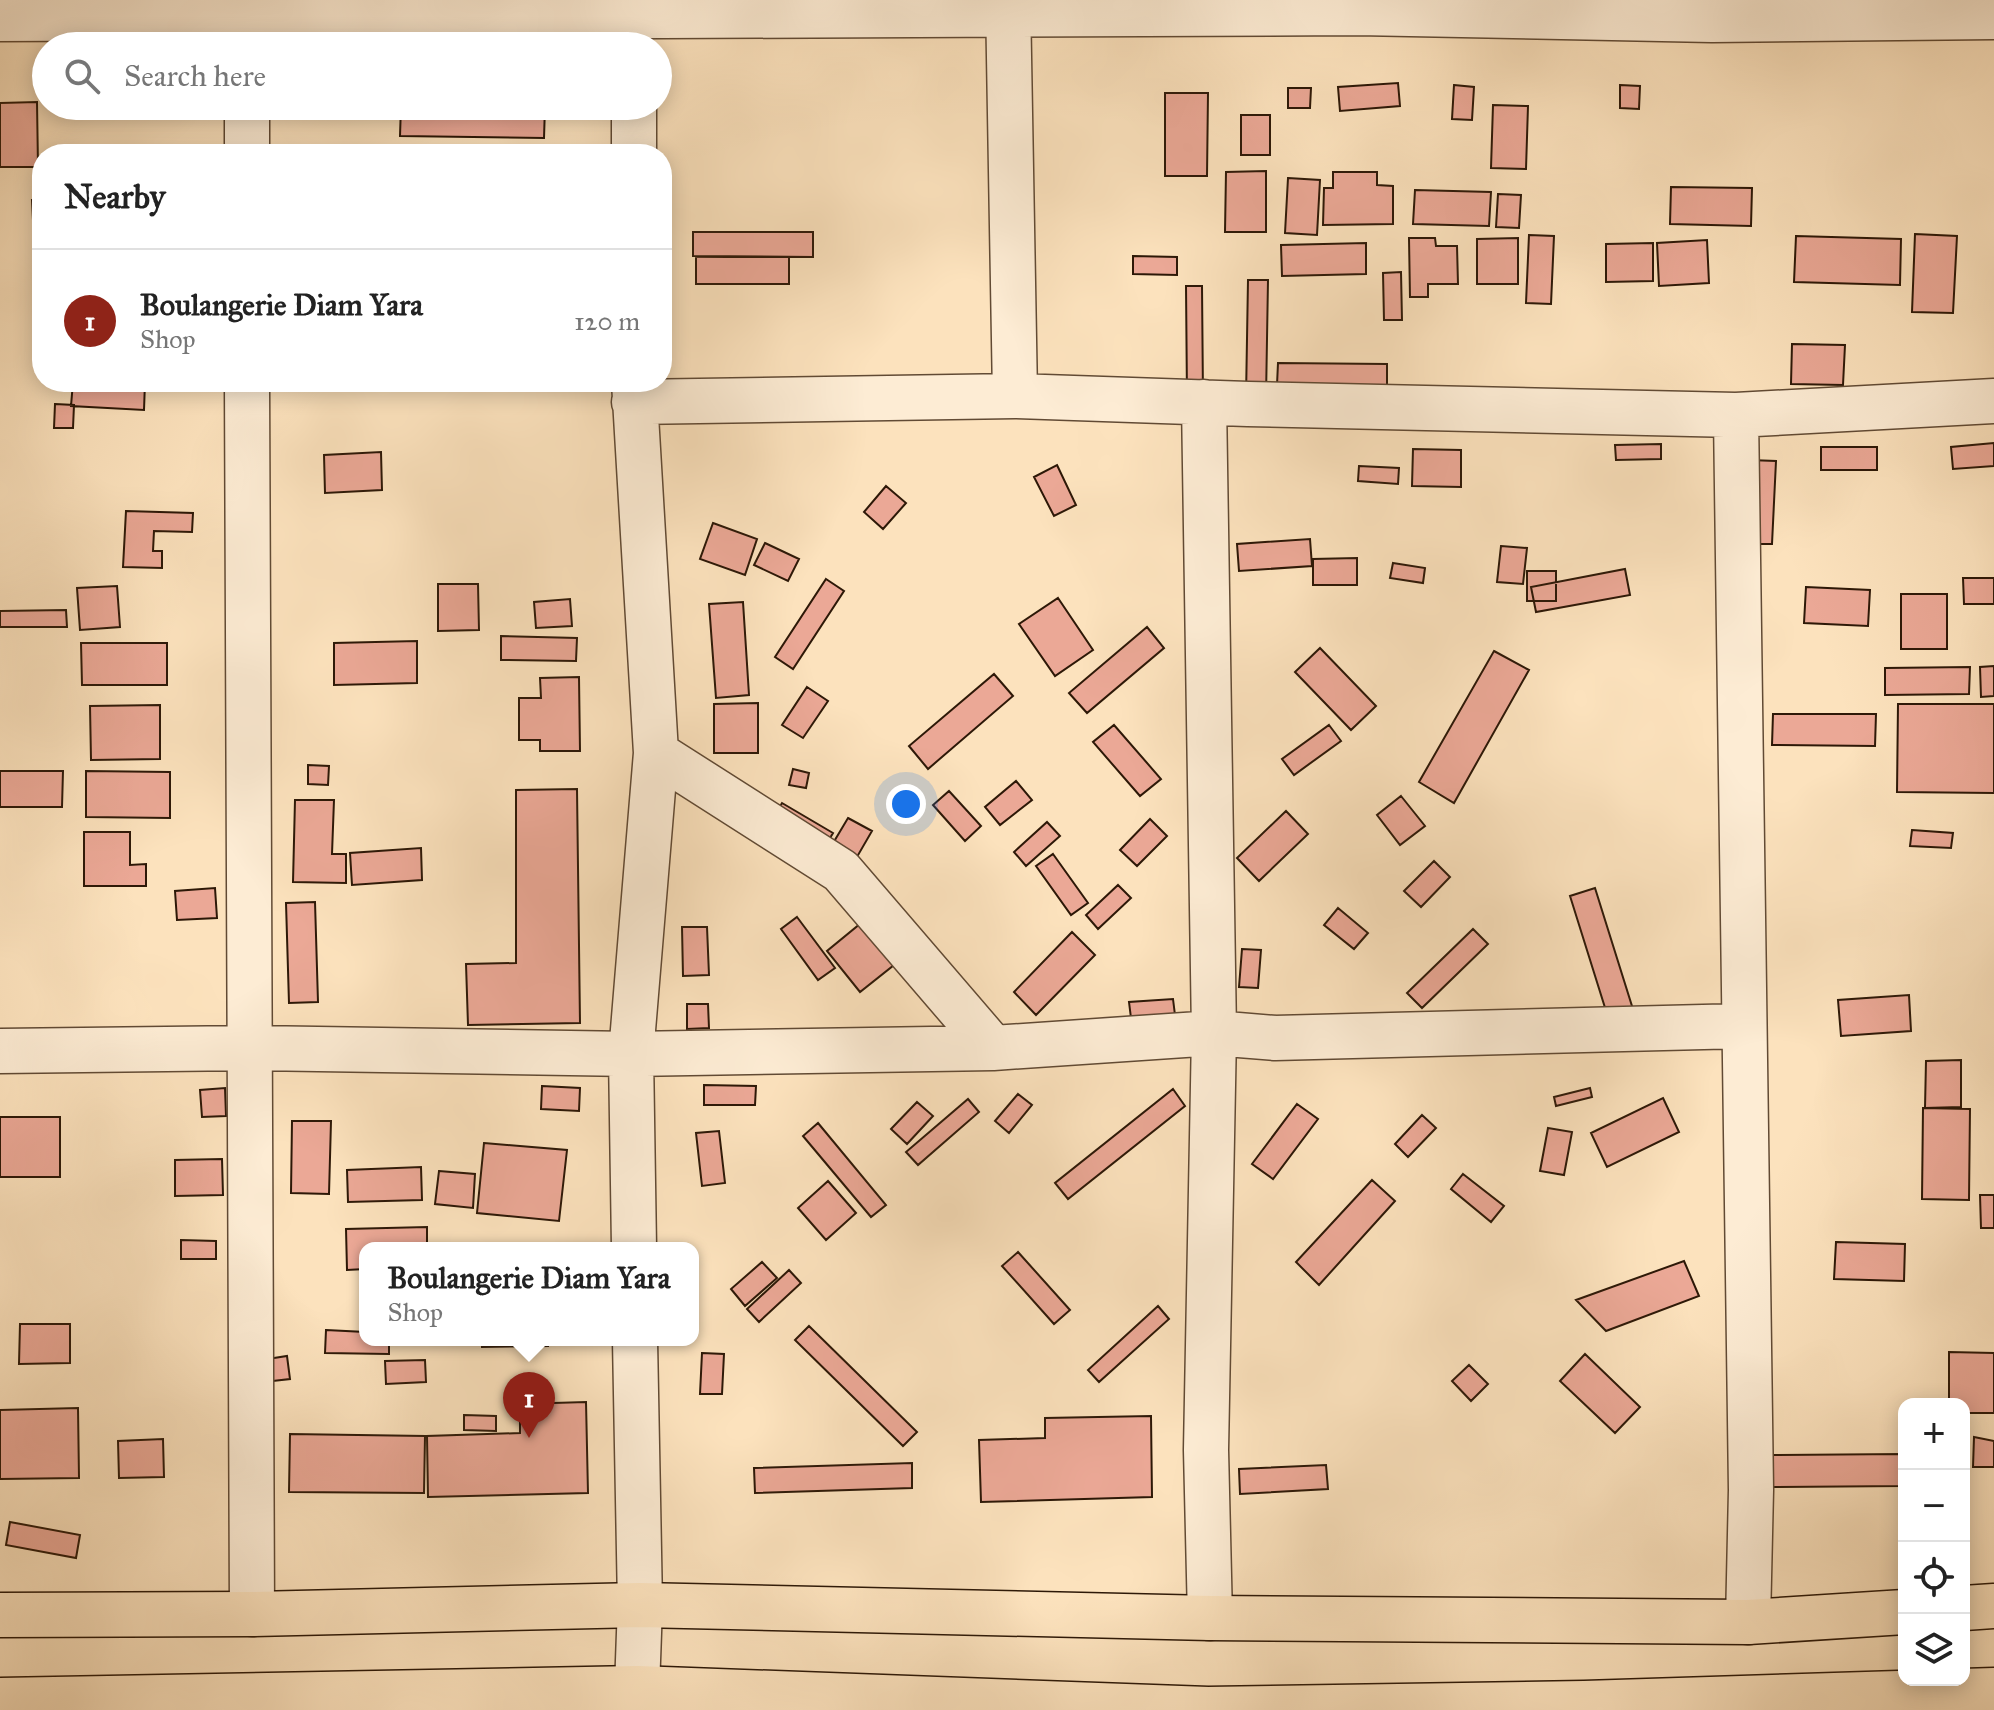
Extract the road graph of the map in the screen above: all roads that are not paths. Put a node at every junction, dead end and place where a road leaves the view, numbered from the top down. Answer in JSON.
{"nodes":[{"id":1,"x":1358,"y":6,"type":"edge"},
{"id":2,"x":1008,"y":8,"type":"edge"},
{"id":3,"x":1712,"y":10,"type":"edge"},
{"id":4,"x":1994,"y":17,"type":"edge"},
{"id":5,"x":0,"y":19,"type":"edge"},
{"id":6,"x":634,"y":21,"type":"edge"},
{"id":7,"x":247,"y":32,"type":"edge"},
{"id":8,"x":247,"y":120,"type":"edge"},
{"id":9,"x":634,"y":120,"type":"edge"},
{"id":10,"x":247,"y":144,"type":"edge"},
{"id":11,"x":634,"y":144,"type":"edge"},
{"id":12,"x":247,"y":392,"type":"edge"},
{"id":13,"x":634,"y":392,"type":"edge"},
{"id":14,"x":1015,"y":396,"type":"junction"},
{"id":15,"x":1994,"y":401,"type":"edge"},
{"id":16,"x":1204,"y":402,"type":"junction"},
{"id":17,"x":1736,"y":415,"type":"junction"},
{"id":18,"x":656,"y":753,"type":"junction"},
{"id":19,"x":1743,"y":1026,"type":"junction"},
{"id":20,"x":1214,"y":1033,"type":"junction"},
{"id":21,"x":249,"y":1048,"type":"junction"},
{"id":22,"x":993,"y":1048,"type":"junction"},
{"id":23,"x":0,"y":1051,"type":"edge"},
{"id":24,"x":631,"y":1054,"type":"junction"},
{"id":25,"x":634,"y":1242,"type":"edge"},
{"id":26,"x":635,"y":1346,"type":"edge"},
{"id":27,"x":640,"y":1605,"type":"junction"},
{"id":28,"x":1994,"y":1606,"type":"edge"},
{"id":29,"x":1970,"y":1608,"type":"edge"},
{"id":30,"x":1898,"y":1612,"type":"edge"},
{"id":31,"x":252,"y":1614,"type":"junction"},
{"id":32,"x":0,"y":1615,"type":"edge"},
{"id":33,"x":1210,"y":1618,"type":"junction"},
{"id":34,"x":1748,"y":1622,"type":"junction"},
{"id":35,"x":1994,"y":1690,"type":"edge"},
{"id":36,"x":639,"y":1699,"type":"edge"},
{"id":37,"x":0,"y":1700,"type":"edge"},
{"id":38,"x":1582,"y":1706,"type":"edge"}],
"edges":[{"from":1,"to":2,"type":"street"},
{"from":1,"to":3,"type":"street"},
{"from":2,"to":6,"type":"street"},
{"from":2,"to":14,"type":"street"},
{"from":3,"to":4,"type":"street"},
{"from":5,"to":7,"type":"street"},
{"from":6,"to":7,"type":"street"},
{"from":8,"to":10,"type":"street"},
{"from":9,"to":11,"type":"street"},
{"from":12,"to":21,"type":"street"},
{"from":13,"to":14,"type":"street"},
{"from":13,"to":18,"type":"street"},
{"from":14,"to":16,"type":"street"},
{"from":15,"to":17,"type":"street"},
{"from":16,"to":17,"type":"street"},
{"from":16,"to":20,"type":"street"},
{"from":17,"to":19,"type":"street"},
{"from":18,"to":22,"type":"street"},
{"from":18,"to":24,"type":"street"},
{"from":19,"to":20,"type":"street"},
{"from":19,"to":34,"type":"street"},
{"from":20,"to":22,"type":"street"},
{"from":20,"to":33,"type":"street"},
{"from":21,"to":23,"type":"street"},
{"from":21,"to":24,"type":"street"},
{"from":21,"to":31,"type":"street"},
{"from":22,"to":24,"type":"street"},
{"from":24,"to":25,"type":"street"},
{"from":26,"to":27,"type":"street"},
{"from":27,"to":31,"type":"highway"},
{"from":27,"to":33,"type":"highway"},
{"from":27,"to":36,"type":"street"},
{"from":28,"to":29,"type":"highway"},
{"from":30,"to":34,"type":"highway"},
{"from":31,"to":32,"type":"highway"},
{"from":33,"to":34,"type":"highway"},
{"from":35,"to":38,"type":"highway"},
{"from":36,"to":37,"type":"highway"},
{"from":36,"to":38,"type":"highway"}]}
